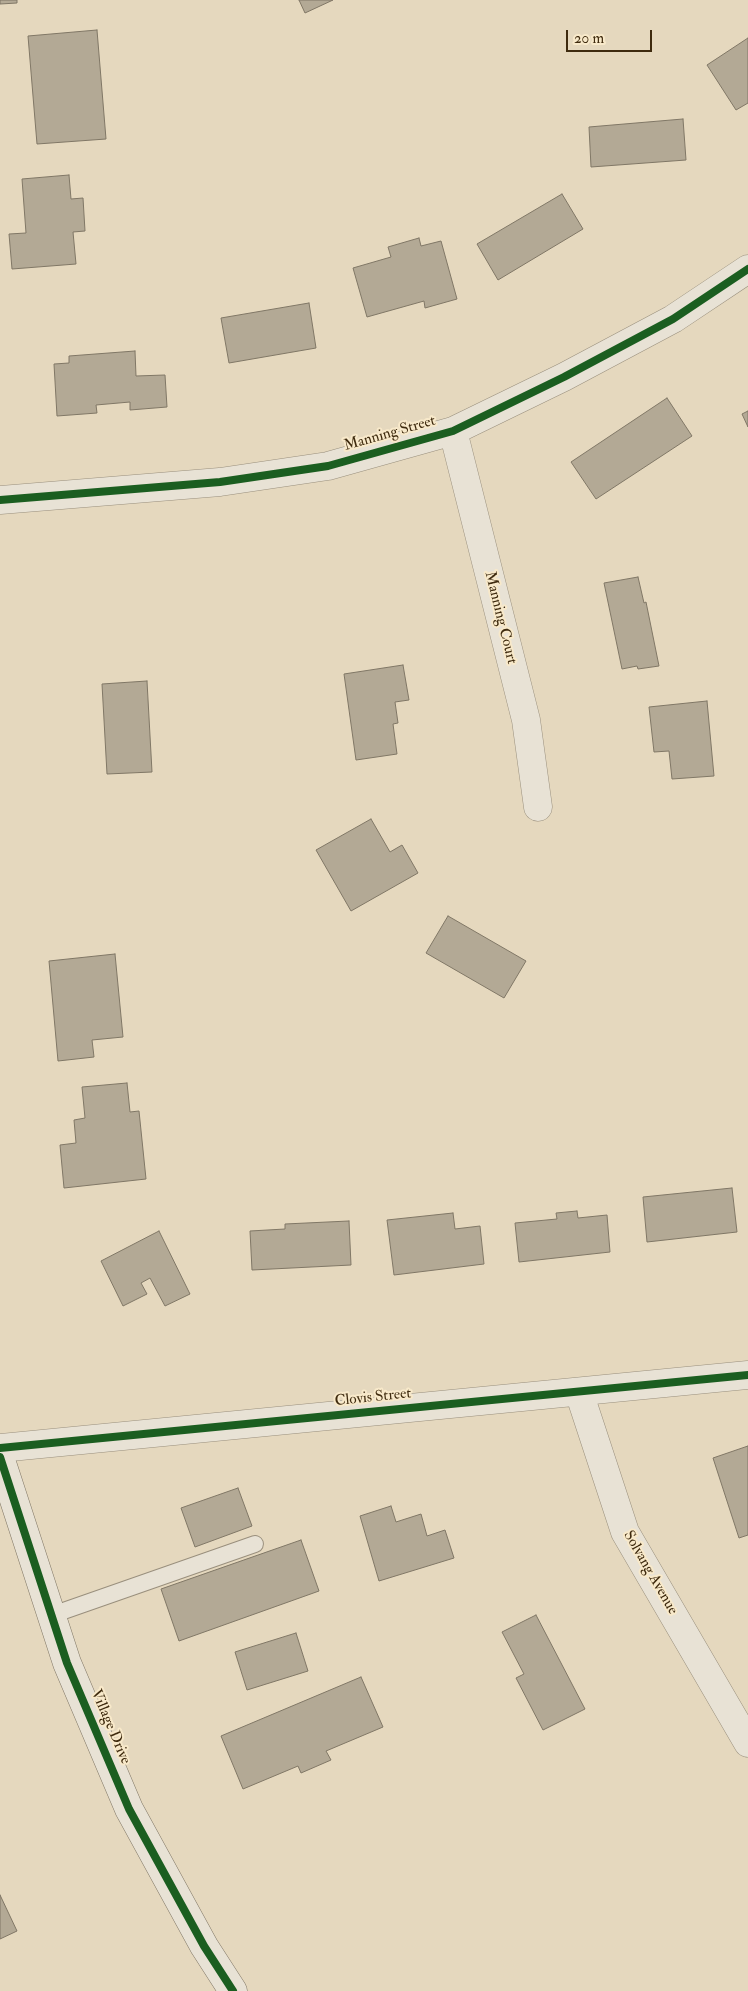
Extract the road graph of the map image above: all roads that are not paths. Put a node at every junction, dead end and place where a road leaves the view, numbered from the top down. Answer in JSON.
{"nodes":[{"id":1,"x":748,"y":269,"type":"edge"},
{"id":2,"x":453,"y":431,"type":"junction"},
{"id":3,"x":0,"y":500,"type":"edge"},
{"id":4,"x":538,"y":807,"type":"dead end"},
{"id":5,"x":748,"y":1375,"type":"edge"},
{"id":6,"x":579,"y":1392,"type":"junction"},
{"id":7,"x":0,"y":1448,"type":"edge"},
{"id":8,"x":0,"y":1457,"type":"edge"},
{"id":9,"x":255,"y":1544,"type":"dead end"},
{"id":10,"x":52,"y":1615,"type":"junction"},
{"id":11,"x":748,"y":1742,"type":"edge"},
{"id":12,"x":233,"y":1991,"type":"edge"}],
"edges":[{"from":1,"to":2,"type":"street","name":"Manning Street"},
{"from":2,"to":3,"type":"street","name":"Manning Street"},
{"from":2,"to":4,"type":"street","name":"Manning Court"},
{"from":5,"to":6,"type":"street","name":"Clovis Street"},
{"from":6,"to":7,"type":"street","name":"Clovis Street"},
{"from":6,"to":11,"type":"street","name":"Solvang Avenue"},
{"from":8,"to":10,"type":"street","name":"Village Drive"},
{"from":9,"to":10,"type":"lane"},
{"from":10,"to":12,"type":"street","name":"Village Drive"}]}
